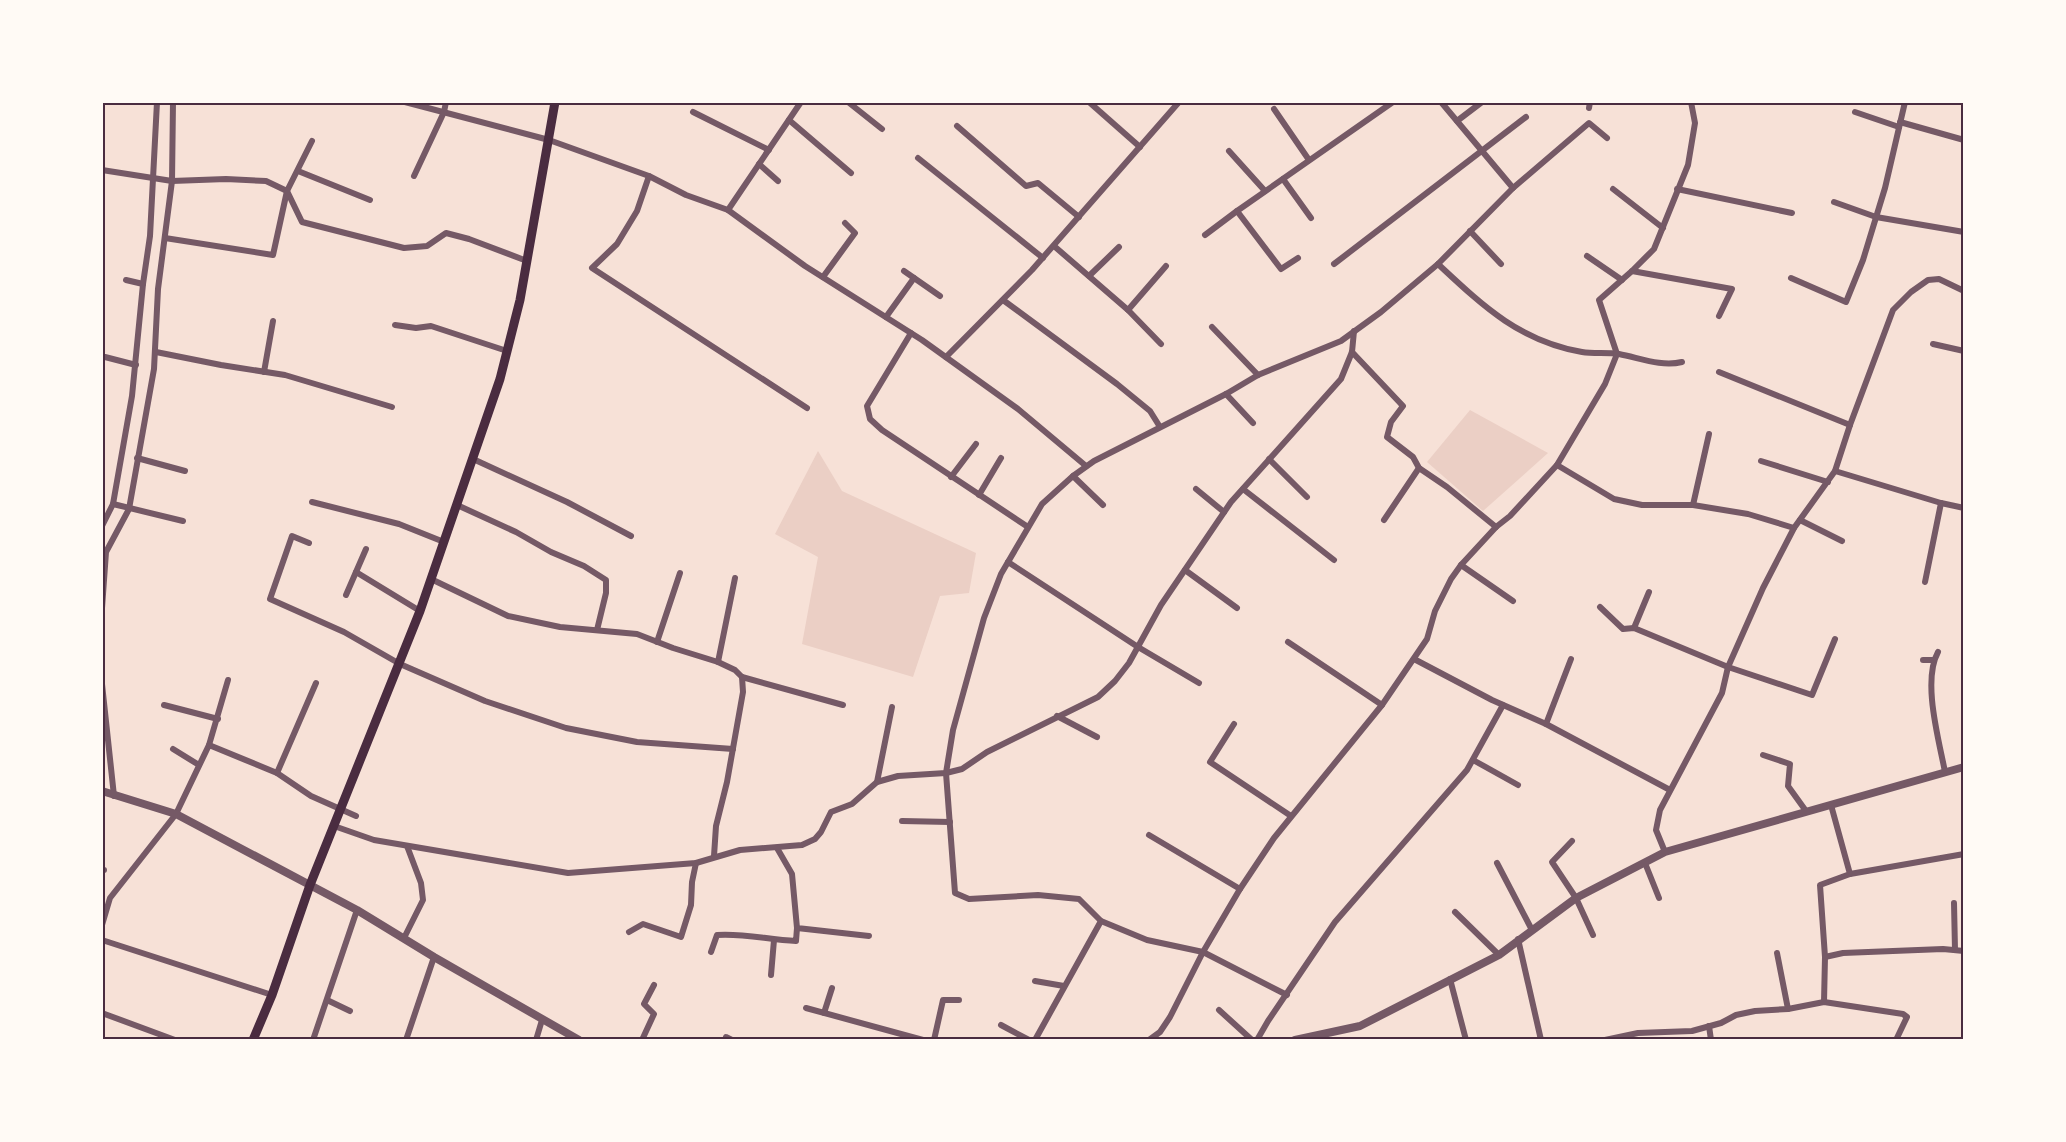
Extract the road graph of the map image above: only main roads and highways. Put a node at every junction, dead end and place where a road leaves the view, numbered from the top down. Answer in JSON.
{"nodes":[{"id":1,"x":555,"y":102,"type":"edge"},
{"id":2,"x":253,"y":1040,"type":"edge"}],
"edges":[{"from":1,"to":2,"type":"main road"}]}
